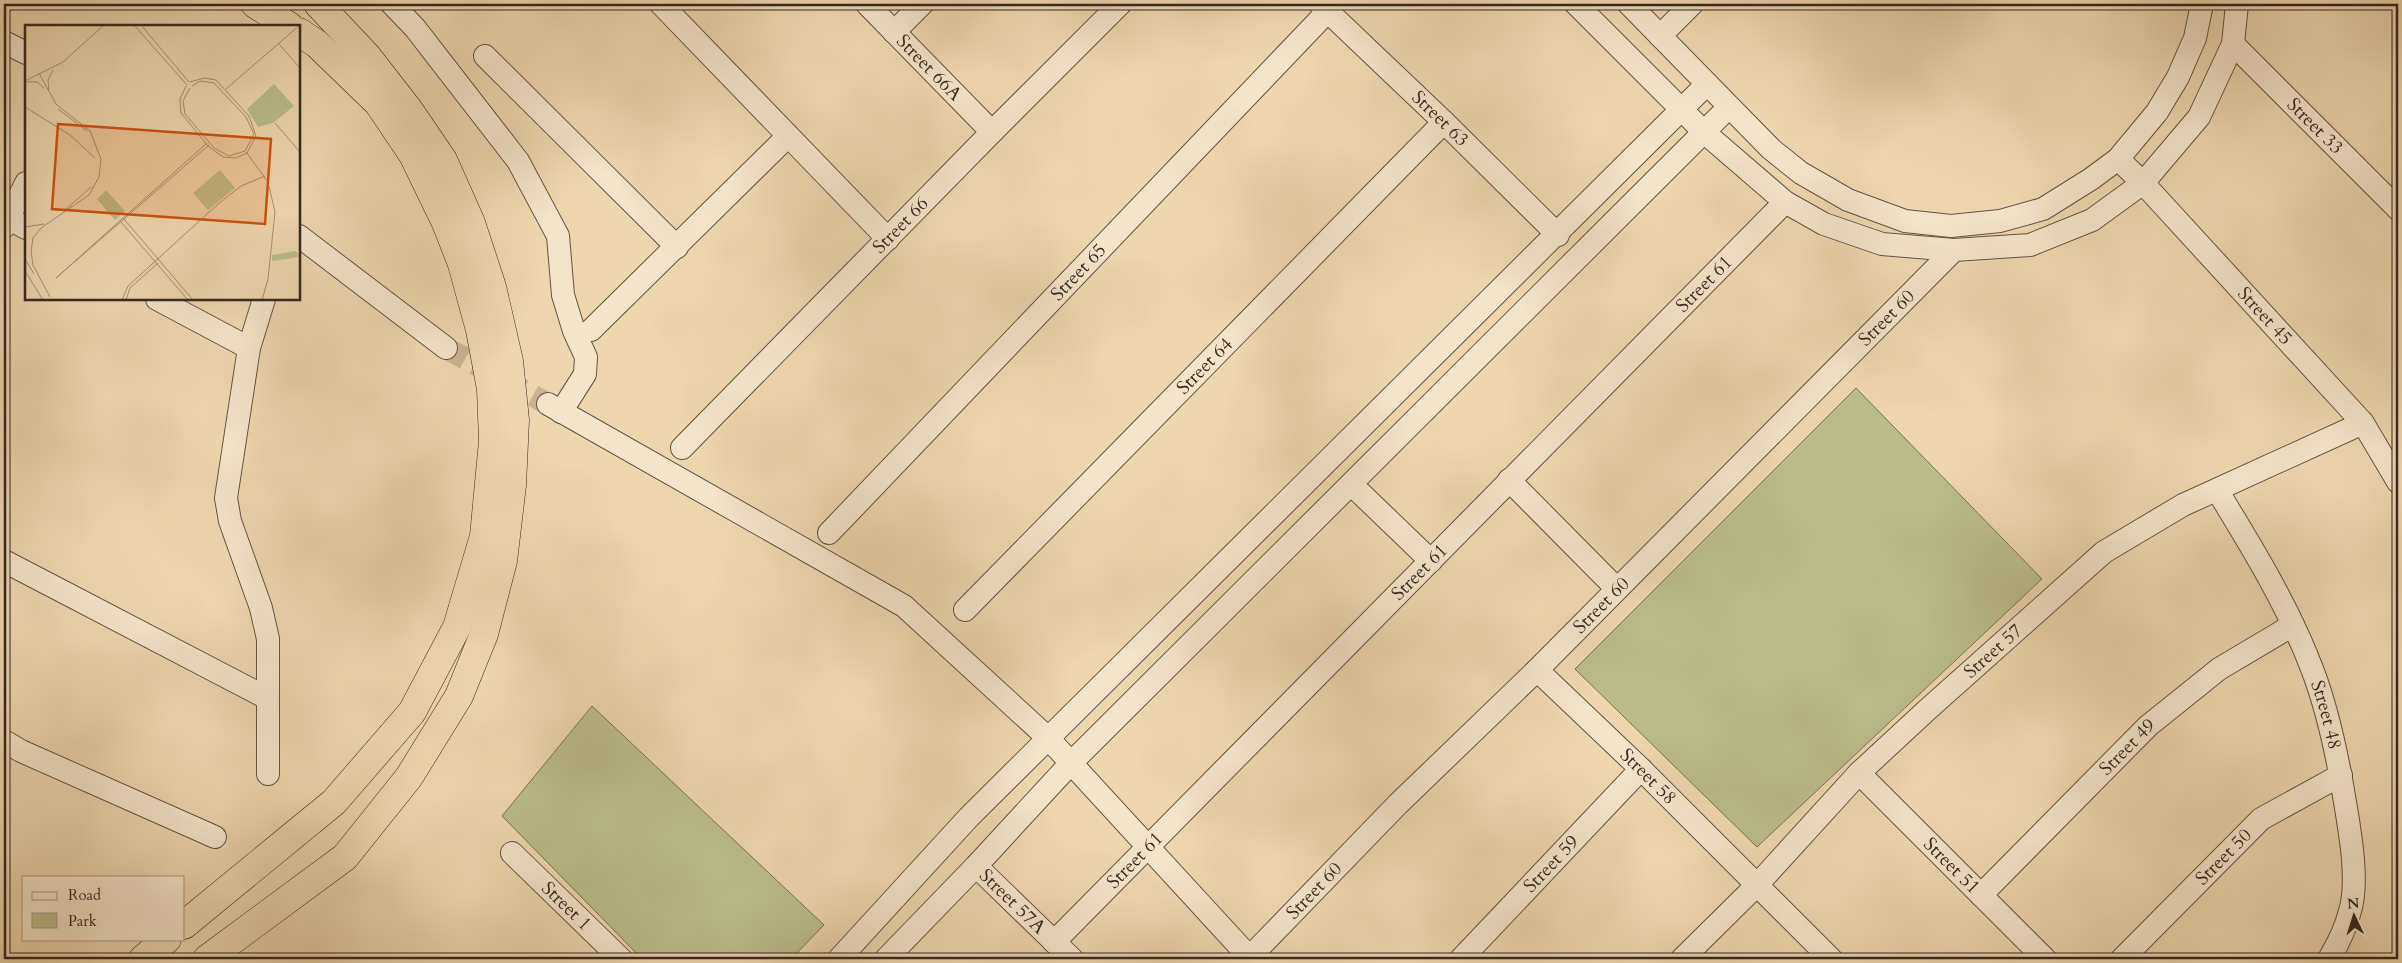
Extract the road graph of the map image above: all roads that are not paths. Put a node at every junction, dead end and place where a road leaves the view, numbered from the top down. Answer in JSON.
{"nodes":[{"id":1,"x":255,"y":4,"type":"edge"},
{"id":2,"x":318,"y":4,"type":"edge"},
{"id":3,"x":392,"y":4,"type":"edge"},
{"id":4,"x":661,"y":4,"type":"edge"},
{"id":5,"x":867,"y":4,"type":"edge"},
{"id":6,"x":922,"y":4,"type":"edge"},
{"id":7,"x":1120,"y":4,"type":"edge"},
{"id":8,"x":1576,"y":4,"type":"edge"},
{"id":9,"x":1629,"y":4,"type":"edge"},
{"id":10,"x":1692,"y":4,"type":"edge"},
{"id":11,"x":2202,"y":4,"type":"edge"},
{"id":12,"x":2237,"y":4,"type":"edge"},
{"id":13,"x":1324,"y":8,"type":"edge"},
{"id":14,"x":287,"y":25,"type":"edge"},
{"id":15,"x":894,"y":32,"type":"junction"},
{"id":16,"x":300,"y":33,"type":"edge"},
{"id":17,"x":1660,"y":36,"type":"junction"},
{"id":18,"x":4,"y":42,"type":"edge"},
{"id":19,"x":2233,"y":44,"type":"junction"},
{"id":20,"x":25,"y":52,"type":"edge"},
{"id":21,"x":485,"y":56,"type":"dead end"},
{"id":22,"x":1707,"y":84,"type":"junction"},
{"id":23,"x":1729,"y":107,"type":"junction"},
{"id":24,"x":1682,"y":110,"type":"junction"},
{"id":25,"x":1444,"y":122,"type":"junction"},
{"id":26,"x":992,"y":132,"type":"junction"},
{"id":27,"x":1705,"y":133,"type":"junction"},
{"id":28,"x":788,"y":136,"type":"junction"},
{"id":29,"x":2118,"y":159,"type":"junction"},
{"id":30,"x":2143,"y":184,"type":"junction"},
{"id":31,"x":25,"y":185,"type":"edge"},
{"id":32,"x":1785,"y":202,"type":"junction"},
{"id":33,"x":2398,"y":209,"type":"edge"},
{"id":34,"x":10,"y":222,"type":"edge"},
{"id":35,"x":1558,"y":235,"type":"junction"},
{"id":36,"x":300,"y":237,"type":"edge"},
{"id":37,"x":888,"y":239,"type":"junction"},
{"id":38,"x":677,"y":247,"type":"junction"},
{"id":39,"x":1954,"y":250,"type":"junction"},
{"id":40,"x":159,"y":300,"type":"edge"},
{"id":41,"x":264,"y":300,"type":"edge"},
{"id":42,"x":591,"y":330,"type":"dead end"},
{"id":43,"x":249,"y":348,"type":"junction"},
{"id":44,"x":446,"y":348,"type":"tunnel mouth"},
{"id":45,"x":2362,"y":423,"type":"junction"},
{"id":46,"x":682,"y":448,"type":"dead end"},
{"id":47,"x":1510,"y":480,"type":"junction"},
{"id":48,"x":2398,"y":482,"type":"edge"},
{"id":49,"x":1352,"y":485,"type":"junction"},
{"id":50,"x":2217,"y":490,"type":"junction"},
{"id":51,"x":829,"y":533,"type":"dead end"},
{"id":52,"x":4,"y":561,"type":"edge"},
{"id":53,"x":1431,"y":561,"type":"junction"},
{"id":54,"x":1617,"y":589,"type":"junction"},
{"id":55,"x":965,"y":610,"type":"dead end"},
{"id":56,"x":2293,"y":625,"type":"junction"},
{"id":57,"x":1537,"y":670,"type":"junction"},
{"id":58,"x":268,"y":698,"type":"junction"},
{"id":59,"x":1048,"y":738,"type":"junction"},
{"id":60,"x":4,"y":741,"type":"edge"},
{"id":61,"x":1070,"y":764,"type":"junction"},
{"id":62,"x":1641,"y":769,"type":"junction"},
{"id":63,"x":1859,"y":773,"type":"junction"},
{"id":64,"x":268,"y":774,"type":"dead end"},
{"id":65,"x":2341,"y":775,"type":"junction"},
{"id":66,"x":215,"y":838,"type":"dead end"},
{"id":67,"x":1148,"y":848,"type":"junction"},
{"id":68,"x":512,"y":852,"type":"dead end"},
{"id":69,"x":976,"y":866,"type":"junction"},
{"id":70,"x":1757,"y":885,"type":"junction"},
{"id":71,"x":1981,"y":896,"type":"junction"},
{"id":72,"x":185,"y":924,"type":"edge"},
{"id":73,"x":166,"y":940,"type":"edge"},
{"id":74,"x":1054,"y":942,"type":"junction"},
{"id":75,"x":143,"y":959,"type":"edge"},
{"id":76,"x":207,"y":959,"type":"edge"},
{"id":77,"x":620,"y":959,"type":"edge"},
{"id":78,"x":839,"y":959,"type":"edge"},
{"id":79,"x":886,"y":959,"type":"edge"},
{"id":80,"x":1072,"y":959,"type":"edge"},
{"id":81,"x":1250,"y":959,"type":"edge"},
{"id":82,"x":1461,"y":959,"type":"edge"},
{"id":83,"x":1682,"y":959,"type":"edge"},
{"id":84,"x":1831,"y":959,"type":"edge"},
{"id":85,"x":2045,"y":959,"type":"edge"},
{"id":86,"x":2122,"y":959,"type":"edge"},
{"id":87,"x":2329,"y":959,"type":"edge"}],
"edges":[{"from":1,"to":14,"type":"highway"},
{"from":2,"to":76,"type":"highway"},
{"from":3,"to":59,"type":"street"},
{"from":4,"to":28,"type":"street"},
{"from":5,"to":15,"type":"street","name":"Street 66A"},
{"from":6,"to":15,"type":"street"},
{"from":7,"to":26,"type":"street","name":"Street 66"},
{"from":8,"to":24,"type":"street"},
{"from":9,"to":17,"type":"street"},
{"from":10,"to":17,"type":"street"},
{"from":11,"to":29,"type":"street"},
{"from":12,"to":19,"type":"street"},
{"from":13,"to":25,"type":"street","name":"Street 63"},
{"from":13,"to":51,"type":"street","name":"Street 65"},
{"from":15,"to":26,"type":"street","name":"Street 66A"},
{"from":16,"to":72,"type":"highway"},
{"from":17,"to":22,"type":"street"},
{"from":18,"to":20,"type":"street"},
{"from":19,"to":30,"type":"street"},
{"from":19,"to":33,"type":"street","name":"Street 33"},
{"from":21,"to":38,"type":"street"},
{"from":22,"to":23,"type":"street"},
{"from":22,"to":24,"type":"street"},
{"from":23,"to":27,"type":"street"},
{"from":23,"to":29,"type":"street"},
{"from":24,"to":27,"type":"street"},
{"from":24,"to":35,"type":"street"},
{"from":25,"to":35,"type":"street","name":"Street 63"},
{"from":25,"to":55,"type":"street","name":"Street 64"},
{"from":26,"to":37,"type":"street","name":"Street 66"},
{"from":27,"to":32,"type":"street"},
{"from":27,"to":49,"type":"street"},
{"from":28,"to":37,"type":"street"},
{"from":28,"to":38,"type":"street"},
{"from":29,"to":30,"type":"street","name":"Street 45"},
{"from":30,"to":39,"type":"street"},
{"from":30,"to":45,"type":"street","name":"Street 45"},
{"from":31,"to":34,"type":"street"},
{"from":32,"to":39,"type":"street"},
{"from":32,"to":47,"type":"street","name":"Street 61"},
{"from":35,"to":59,"type":"street"},
{"from":36,"to":44,"type":"street"},
{"from":37,"to":46,"type":"street","name":"Street 66"},
{"from":38,"to":42,"type":"street"},
{"from":39,"to":54,"type":"street","name":"Street 60"},
{"from":40,"to":43,"type":"street"},
{"from":41,"to":43,"type":"street"},
{"from":43,"to":58,"type":"street"},
{"from":45,"to":48,"type":"street","name":"Street 45"},
{"from":45,"to":50,"type":"street","name":"Street 57"},
{"from":47,"to":53,"type":"street","name":"Street 61"},
{"from":47,"to":54,"type":"street"},
{"from":49,"to":53,"type":"street"},
{"from":49,"to":61,"type":"street"},
{"from":50,"to":56,"type":"street","name":"Street 48"},
{"from":50,"to":63,"type":"street","name":"Street 57"},
{"from":52,"to":58,"type":"street"},
{"from":53,"to":67,"type":"street","name":"Street 61"},
{"from":54,"to":57,"type":"street","name":"Street 60"},
{"from":56,"to":65,"type":"street","name":"Street 48"},
{"from":56,"to":71,"type":"street","name":"Street 49"},
{"from":57,"to":62,"type":"street","name":"Street 58"},
{"from":57,"to":81,"type":"street","name":"Street 60"},
{"from":58,"to":64,"type":"street"},
{"from":59,"to":61,"type":"street"},
{"from":59,"to":78,"type":"street"},
{"from":60,"to":66,"type":"street"},
{"from":61,"to":67,"type":"street"},
{"from":61,"to":69,"type":"street"},
{"from":62,"to":70,"type":"street","name":"Street 58"},
{"from":62,"to":82,"type":"street","name":"Street 59"},
{"from":63,"to":70,"type":"street","name":"Street 57"},
{"from":63,"to":71,"type":"street","name":"Street 51"},
{"from":65,"to":86,"type":"street","name":"Street 50"},
{"from":65,"to":87,"type":"street","name":"Street 48"},
{"from":67,"to":74,"type":"street","name":"Street 61"},
{"from":67,"to":81,"type":"street"},
{"from":68,"to":77,"type":"street","name":"Street 1"},
{"from":69,"to":74,"type":"street","name":"Street 57A"},
{"from":69,"to":79,"type":"street"},
{"from":70,"to":83,"type":"street","name":"Street 57"},
{"from":70,"to":84,"type":"street","name":"Street 58"},
{"from":71,"to":85,"type":"street","name":"Street 51"},
{"from":73,"to":75,"type":"highway"},
{"from":74,"to":80,"type":"street","name":"Street 57A"}]}
